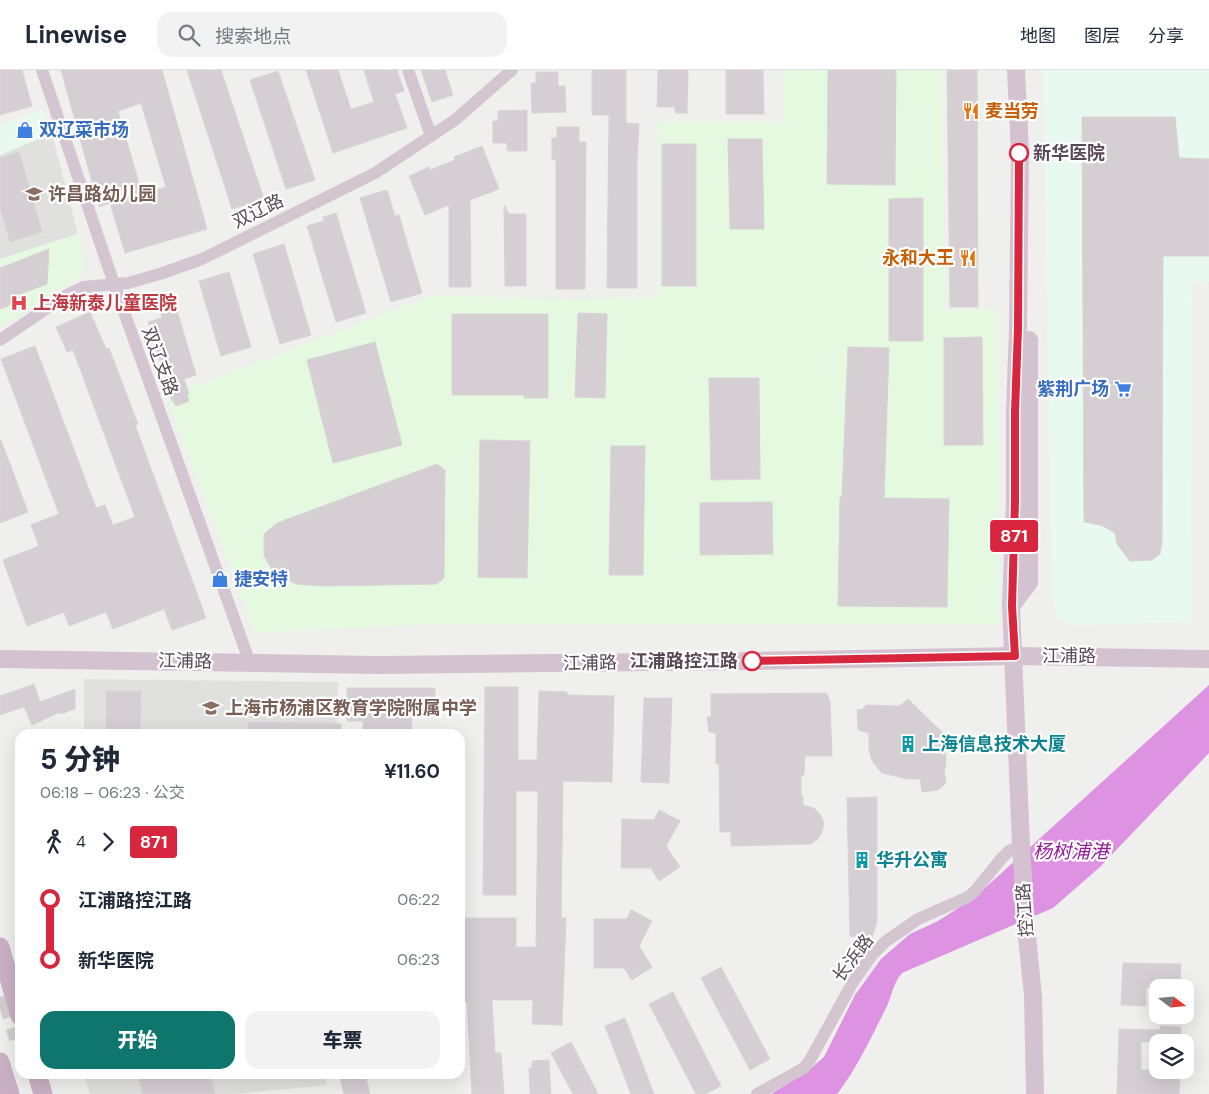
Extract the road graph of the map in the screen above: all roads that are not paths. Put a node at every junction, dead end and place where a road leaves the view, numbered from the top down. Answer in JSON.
{"nodes":[{"id":1,"x":42,"y":70,"type":"edge"},
{"id":2,"x":408,"y":70,"type":"edge"},
{"id":3,"x":512,"y":70,"type":"edge"},
{"id":4,"x":1016,"y":70,"type":"edge"},
{"id":5,"x":1027,"y":70,"type":"edge"},
{"id":6,"x":431,"y":136,"type":"junction"},
{"id":7,"x":114,"y":284,"type":"junction"},
{"id":8,"x":0,"y":340,"type":"edge"},
{"id":9,"x":1012,"y":606,"type":"junction"},
{"id":10,"x":1015,"y":656,"type":"junction"},
{"id":11,"x":0,"y":659,"type":"edge"},
{"id":12,"x":1209,"y":659,"type":"edge"},
{"id":13,"x":250,"y":663,"type":"junction"},
{"id":14,"x":1022,"y":846,"type":"junction"},
{"id":15,"x":0,"y":947,"type":"edge"},
{"id":16,"x":15,"y":999,"type":"tunnel mouth"},
{"id":17,"x":0,"y":1062,"type":"edge"},
{"id":18,"x":38,"y":1079,"type":"edge"},
{"id":19,"x":10,"y":1094,"type":"edge"},
{"id":20,"x":43,"y":1094,"type":"edge"},
{"id":21,"x":757,"y":1094,"type":"edge"},
{"id":22,"x":1035,"y":1094,"type":"edge"}],
"edges":[{"from":1,"to":7,"type":"street","name":"双辽支路"},
{"from":2,"to":6,"type":"street"},
{"from":3,"to":6,"type":"street","name":"双辽路"},
{"from":4,"to":9,"type":"main road","name":"控江路"},
{"from":5,"to":9,"type":"main road"},
{"from":6,"to":7,"type":"street","name":"双辽路"},
{"from":7,"to":8,"type":"street","name":"双辽路"},
{"from":7,"to":13,"type":"street","name":"双辽支路"},
{"from":9,"to":10,"type":"main road","name":"控江路"},
{"from":10,"to":12,"type":"main road","name":"江浦路"},
{"from":10,"to":13,"type":"main road","name":"江浦路"},
{"from":10,"to":14,"type":"main road","name":"控江路"},
{"from":11,"to":13,"type":"main road","name":"江浦路"},
{"from":14,"to":21,"type":"street","name":"长浜路"},
{"from":14,"to":22,"type":"main road","name":"控江路","bridge":true},
{"from":15,"to":16,"type":"main road"},
{"from":17,"to":19,"type":"main road"},
{"from":18,"to":20,"type":"main road"}]}
